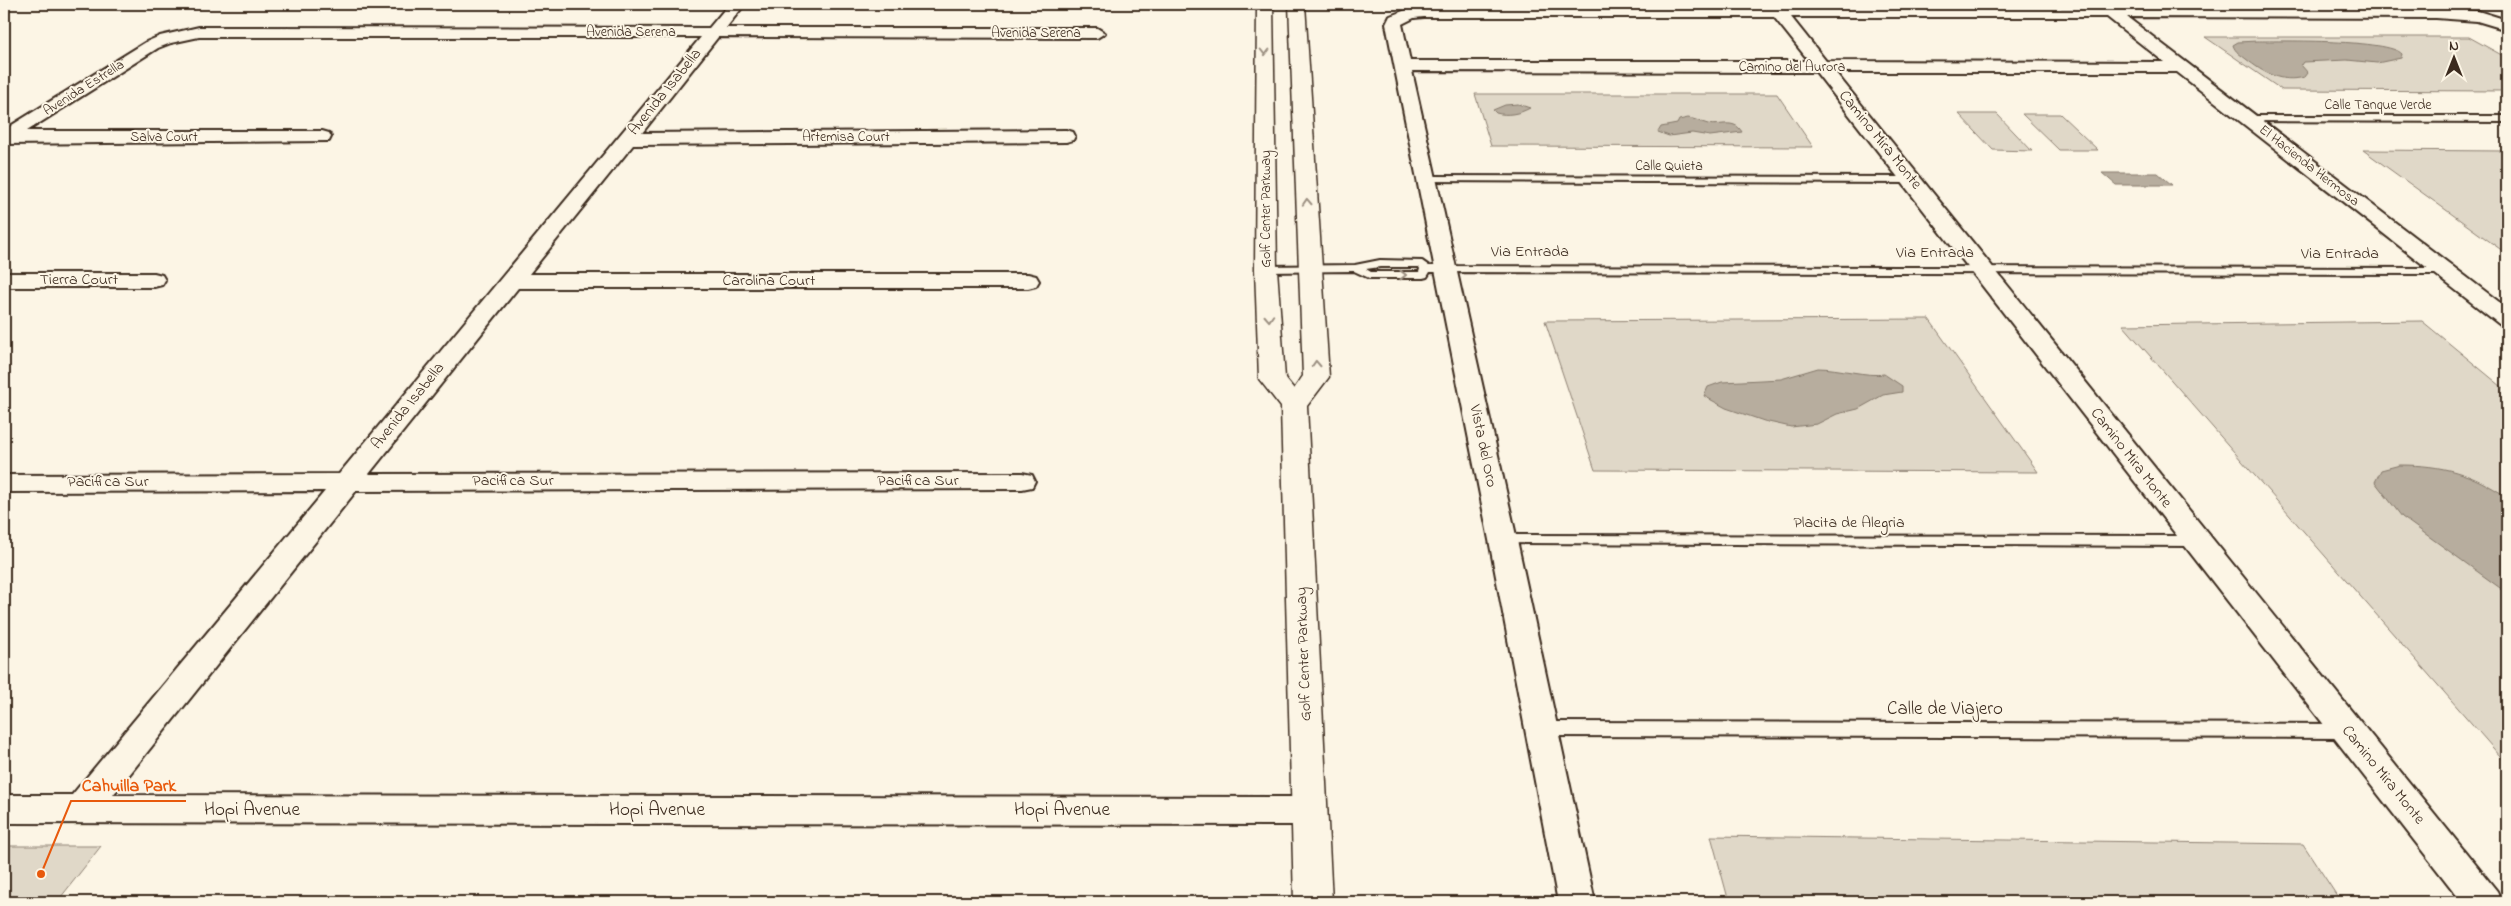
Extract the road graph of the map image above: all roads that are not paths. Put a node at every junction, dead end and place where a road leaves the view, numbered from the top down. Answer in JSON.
{"nodes":[{"id":1,"x":737,"y":4,"type":"edge"},
{"id":2,"x":1265,"y":4,"type":"edge"},
{"id":3,"x":1297,"y":4,"type":"edge"},
{"id":4,"x":1779,"y":13,"type":"junction"},
{"id":5,"x":2111,"y":14,"type":"junction"},
{"id":6,"x":2507,"y":25,"type":"edge"},
{"id":7,"x":714,"y":32,"type":"junction"},
{"id":8,"x":1097,"y":33,"type":"dead end"},
{"id":9,"x":166,"y":38,"type":"joint"},
{"id":10,"x":1404,"y":66,"type":"junction"},
{"id":11,"x":1821,"y":67,"type":"junction"},
{"id":12,"x":2181,"y":67,"type":"junction"},
{"id":13,"x":2249,"y":119,"type":"junction"},
{"id":14,"x":2507,"y":119,"type":"edge"},
{"id":15,"x":1066,"y":136,"type":"dead end"},
{"id":16,"x":5,"y":137,"type":"edge"},
{"id":17,"x":322,"y":138,"type":"dead end"},
{"id":18,"x":627,"y":138,"type":"junction"},
{"id":19,"x":1426,"y":179,"type":"junction"},
{"id":20,"x":1911,"y":180,"type":"junction"},
{"id":21,"x":1266,"y":269,"type":"junction"},
{"id":22,"x":1310,"y":269,"type":"junction"},
{"id":23,"x":1436,"y":269,"type":"junction"},
{"id":24,"x":1983,"y":270,"type":"junction"},
{"id":25,"x":2443,"y":271,"type":"junction"},
{"id":26,"x":4,"y":280,"type":"edge"},
{"id":27,"x":154,"y":280,"type":"dead end"},
{"id":28,"x":510,"y":281,"type":"junction"},
{"id":29,"x":1028,"y":281,"type":"dead end"},
{"id":30,"x":2507,"y":320,"type":"edge"},
{"id":31,"x":1294,"y":406,"type":"junction"},
{"id":32,"x":347,"y":481,"type":"junction"},
{"id":33,"x":1022,"y":481,"type":"dead end"},
{"id":34,"x":4,"y":483,"type":"edge"},
{"id":35,"x":1503,"y":540,"type":"junction"},
{"id":36,"x":2196,"y":541,"type":"junction"},
{"id":37,"x":1541,"y":729,"type":"junction"},
{"id":38,"x":2348,"y":731,"type":"junction"},
{"id":39,"x":4,"y":809,"type":"edge"},
{"id":40,"x":81,"y":809,"type":"junction"},
{"id":41,"x":1310,"y":810,"type":"junction"},
{"id":42,"x":1313,"y":902,"type":"edge"},
{"id":43,"x":1576,"y":902,"type":"edge"},
{"id":44,"x":2484,"y":902,"type":"edge"}],
"edges":[{"from":1,"to":7,"type":"street","name":"Avenida Isabella"},
{"from":2,"to":21,"type":"main road","name":"Golf Center Parkway","one_way":true},
{"from":22,"to":3,"type":"main road","one_way":true},
{"from":4,"to":5,"type":"street"},
{"from":4,"to":10,"type":"street","name":"Vista del Oro"},
{"from":4,"to":11,"type":"street","name":"Camino Mira Monte"},
{"from":5,"to":6,"type":"street"},
{"from":5,"to":12,"type":"street","name":"El Hacienda Hermosa"},
{"from":7,"to":8,"type":"street","name":"Avenida Serena"},
{"from":7,"to":9,"type":"street","name":"Avenida Serena"},
{"from":7,"to":18,"type":"street","name":"Avenida Isabella"},
{"from":9,"to":16,"type":"street","name":"Avenida Estrella"},
{"from":10,"to":11,"type":"street","name":"Camino del Aurora"},
{"from":10,"to":19,"type":"street","name":"Vista del Oro"},
{"from":11,"to":12,"type":"street","name":"Camino del Aurora"},
{"from":11,"to":20,"type":"street","name":"Camino Mira Monte"},
{"from":12,"to":13,"type":"street","name":"El Hacienda Hermosa"},
{"from":13,"to":14,"type":"lane","name":"Calle Tanque Verde"},
{"from":13,"to":25,"type":"street","name":"El Hacienda Hermosa"},
{"from":15,"to":18,"type":"street","name":"Artemisa Court"},
{"from":16,"to":17,"type":"street","name":"Salva Court"},
{"from":18,"to":28,"type":"street","name":"Avenida Isabella"},
{"from":19,"to":20,"type":"lane","name":"Calle Quieta"},
{"from":19,"to":23,"type":"street","name":"Vista del Oro"},
{"from":20,"to":24,"type":"street","name":"Camino Mira Monte"},
{"from":21,"to":22,"type":"lane","name":"Via Entrada"},
{"from":21,"to":31,"type":"main road","name":"Golf Center Parkway","one_way":true},
{"from":22,"to":23,"type":"lane","name":"Via Entrada"},
{"from":31,"to":22,"type":"main road","one_way":true},
{"from":23,"to":24,"type":"lane","name":"Via Entrada"},
{"from":23,"to":35,"type":"street","name":"Vista del Oro"},
{"from":24,"to":25,"type":"lane","name":"Via Entrada"},
{"from":24,"to":36,"type":"street","name":"Camino Mira Monte"},
{"from":25,"to":30,"type":"street","name":"El Hacienda Hermosa"},
{"from":26,"to":27,"type":"street","name":"Tierra Court"},
{"from":28,"to":29,"type":"street","name":"Carolina Court"},
{"from":28,"to":32,"type":"street","name":"Avenida Isabella"},
{"from":31,"to":41,"type":"main road","name":"Golf Center Parkway"},
{"from":32,"to":33,"type":"street","name":"Pacifica Sur"},
{"from":32,"to":34,"type":"street","name":"Pacifica Sur"},
{"from":32,"to":40,"type":"street","name":"Avenida Isabella"},
{"from":35,"to":36,"type":"lane","name":"Placita de Alegria"},
{"from":35,"to":37,"type":"street","name":"Vista del Oro"},
{"from":36,"to":38,"type":"street","name":"Camino Mira Monte"},
{"from":37,"to":38,"type":"lane","name":"Calle de Viajero"},
{"from":37,"to":43,"type":"street","name":"Vista del Oro"},
{"from":38,"to":44,"type":"street","name":"Camino Mira Monte"},
{"from":39,"to":40,"type":"street","name":"Hopi Avenue"},
{"from":40,"to":41,"type":"street","name":"Hopi Avenue"},
{"from":41,"to":42,"type":"main road","name":"Golf Center Parkway"}]}
